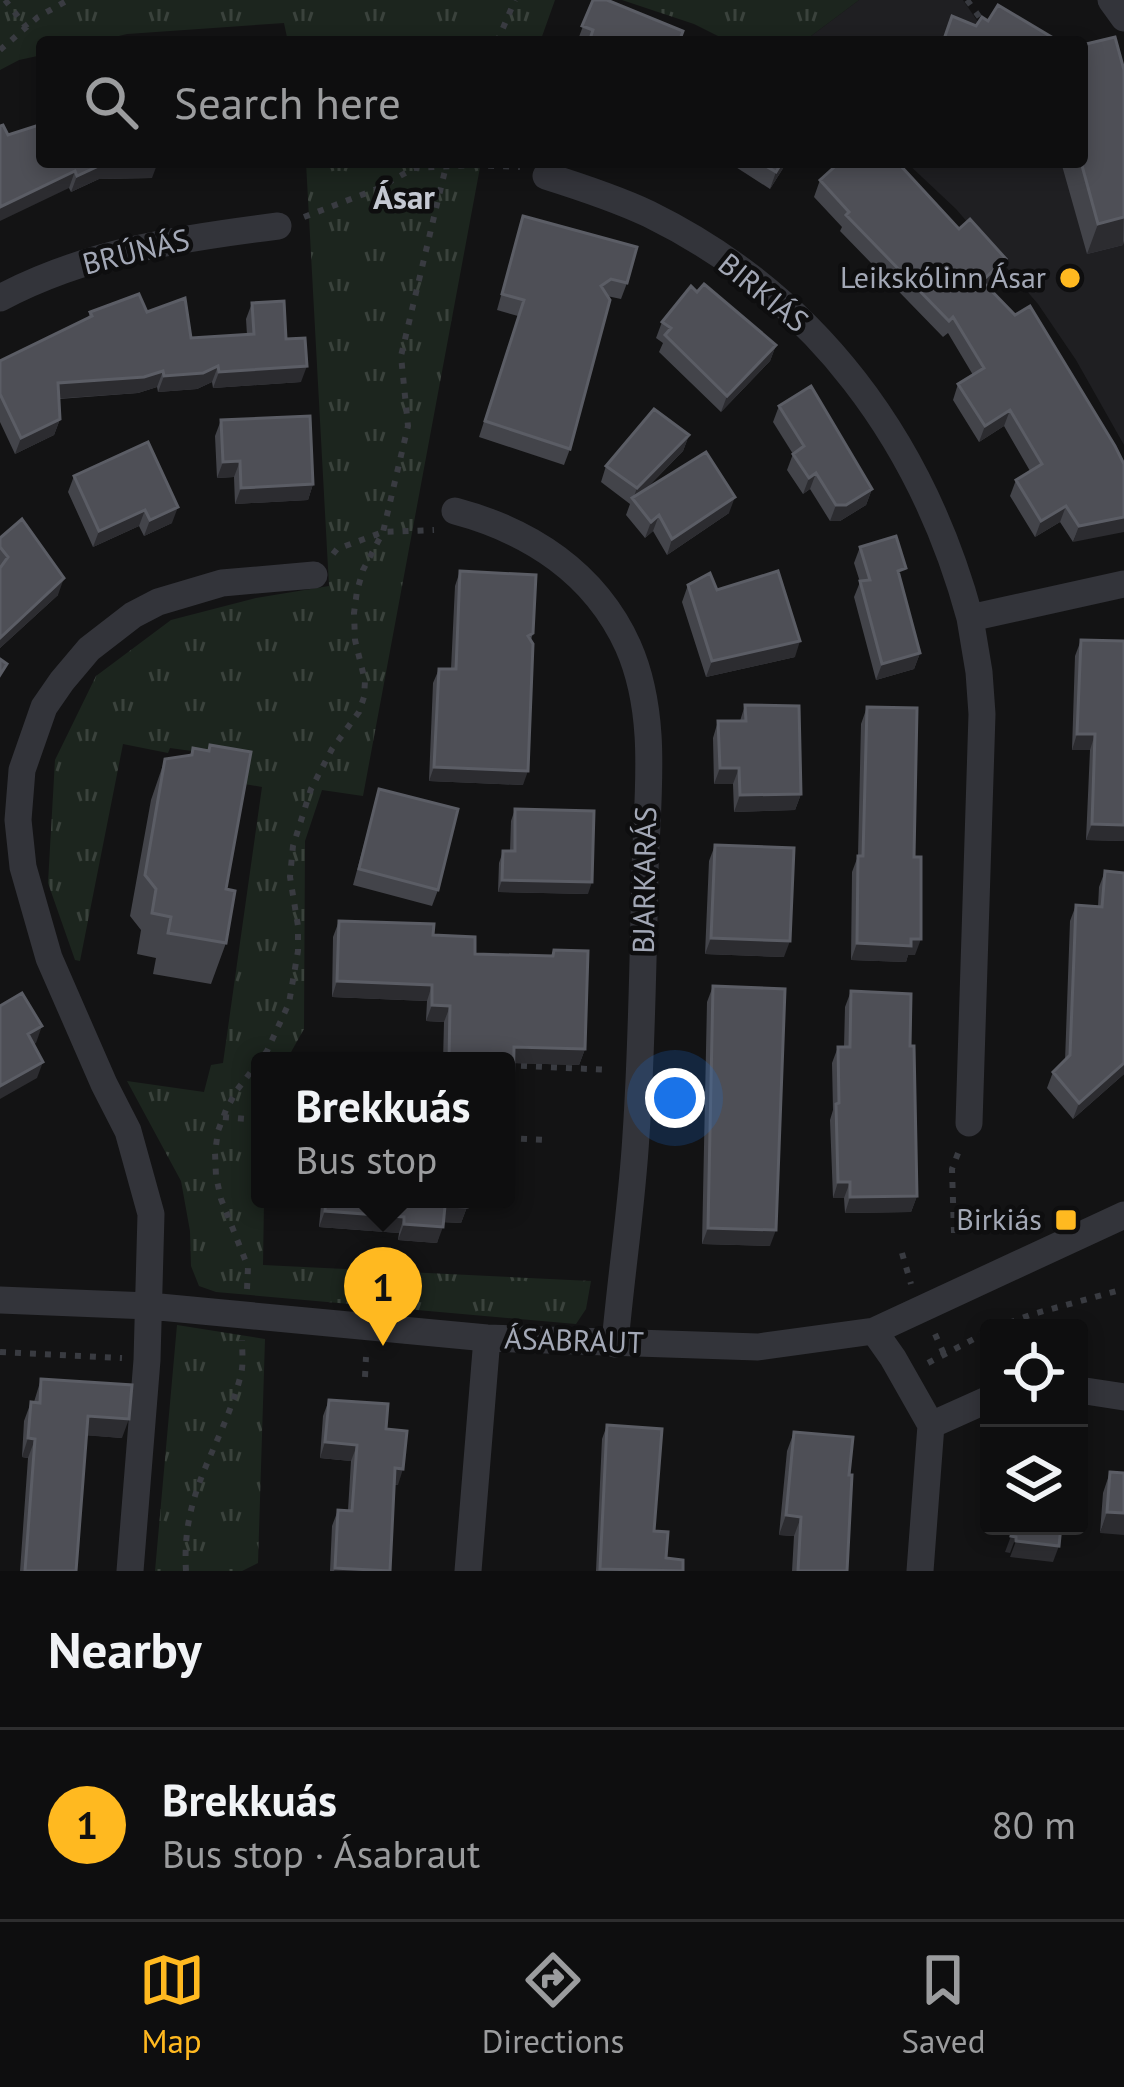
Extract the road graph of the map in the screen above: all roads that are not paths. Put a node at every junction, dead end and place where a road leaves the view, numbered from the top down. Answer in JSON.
{"nodes":[{"id":1,"x":1112,"y":0,"type":"edge"},
{"id":2,"x":1124,"y":18,"type":"edge"},
{"id":3,"x":546,"y":176,"type":"road end"},
{"id":4,"x":278,"y":226,"type":"road end"},
{"id":5,"x":0,"y":298,"type":"edge"},
{"id":6,"x":455,"y":511,"type":"road end"},
{"id":7,"x":314,"y":574,"type":"road end"},
{"id":8,"x":1124,"y":584,"type":"edge"},
{"id":9,"x":970,"y":618,"type":"junction"},
{"id":10,"x":969,"y":1124,"type":"road end"},
{"id":11,"x":1124,"y":1215,"type":"edge"},
{"id":12,"x":0,"y":1300,"type":"edge"},
{"id":13,"x":148,"y":1306,"type":"junction"},
{"id":14,"x":874,"y":1331,"type":"junction"},
{"id":15,"x":487,"y":1338,"type":"junction"},
{"id":16,"x":615,"y":1344,"type":"junction"},
{"id":17,"x":1088,"y":1391,"type":"edge"},
{"id":18,"x":1124,"y":1397,"type":"edge"},
{"id":19,"x":980,"y":1403,"type":"edge"},
{"id":20,"x":931,"y":1425,"type":"junction"},
{"id":21,"x":130,"y":1571,"type":"edge"},
{"id":22,"x":468,"y":1571,"type":"edge"},
{"id":23,"x":920,"y":1571,"type":"edge"}],
"edges":[{"from":1,"to":2,"type":"street"},
{"from":3,"to":9,"type":"street","name":"BIRKIÁS"},
{"from":4,"to":5,"type":"street","name":"BRÚNÁS"},
{"from":6,"to":16,"type":"street","name":"BJARKARÁS"},
{"from":7,"to":13,"type":"street"},
{"from":8,"to":9,"type":"street"},
{"from":9,"to":10,"type":"street","name":"BIRKIÁS"},
{"from":11,"to":14,"type":"street","name":"ÁSABRAUT"},
{"from":12,"to":13,"type":"street","name":"ÁSABRAUT"},
{"from":13,"to":15,"type":"street","name":"ÁSABRAUT"},
{"from":13,"to":21,"type":"street"},
{"from":14,"to":16,"type":"street","name":"ÁSABRAUT"},
{"from":14,"to":20,"type":"street"},
{"from":15,"to":16,"type":"street","name":"ÁSABRAUT"},
{"from":15,"to":22,"type":"street"},
{"from":17,"to":18,"type":"street"},
{"from":19,"to":20,"type":"street"},
{"from":20,"to":23,"type":"street"}]}
